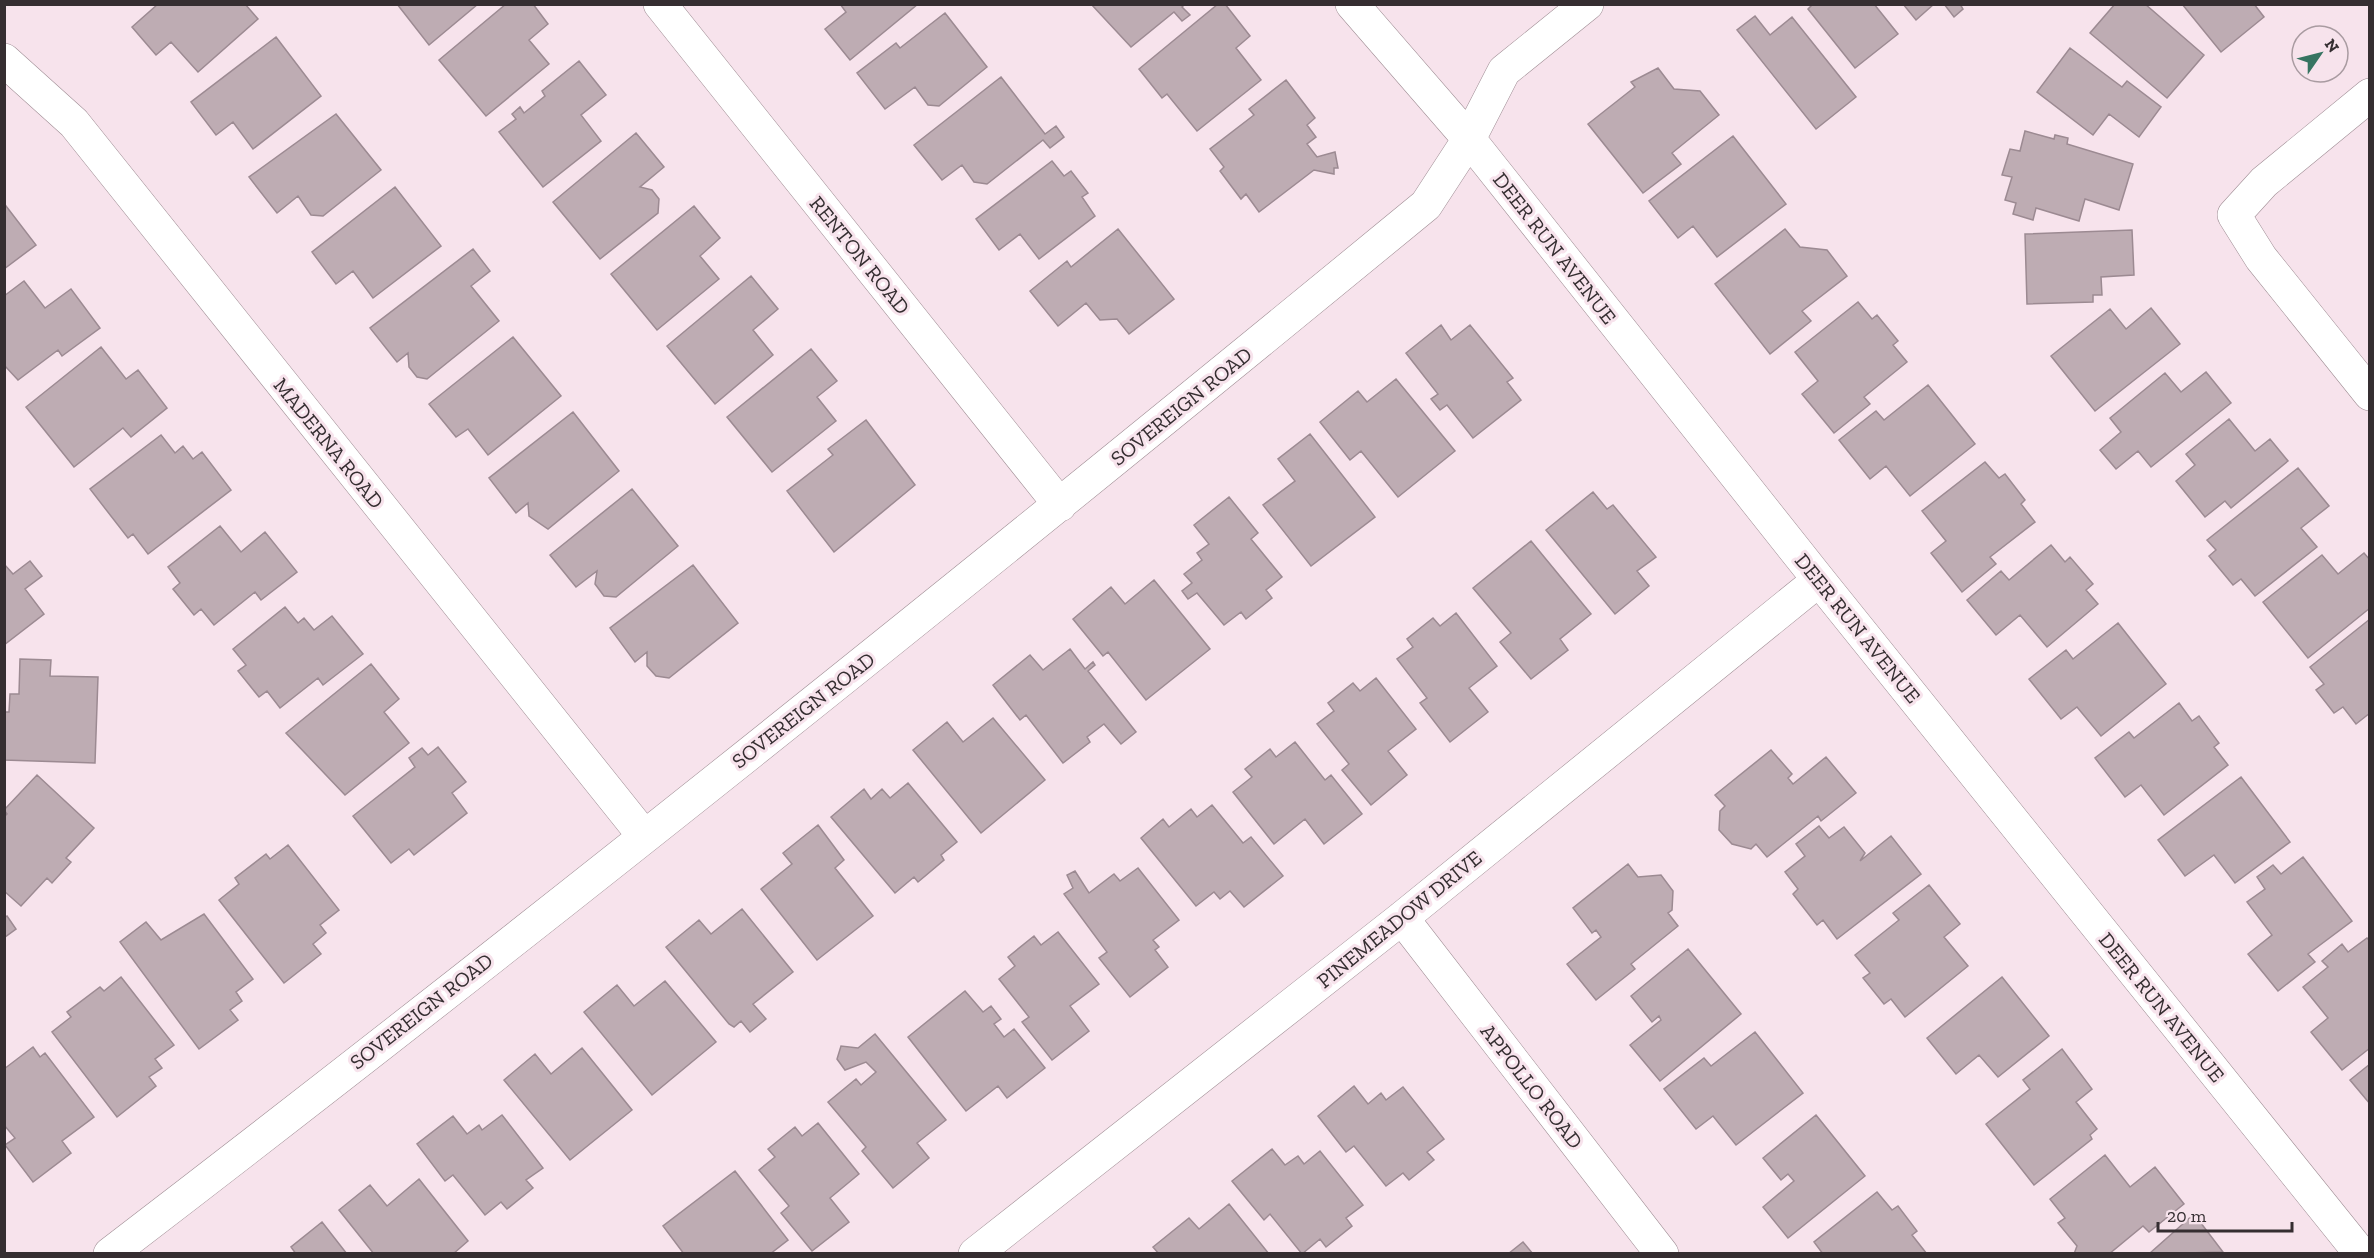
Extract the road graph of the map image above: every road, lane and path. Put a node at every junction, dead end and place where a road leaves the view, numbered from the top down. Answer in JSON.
{"nodes":[{"id":1,"x":660,"y":4,"type":"edge"},
{"id":2,"x":1352,"y":4,"type":"edge"},
{"id":3,"x":1587,"y":4,"type":"edge"},
{"id":4,"x":4,"y":60,"type":"edge"},
{"id":5,"x":2370,"y":95,"type":"edge"},
{"id":6,"x":1469,"y":140,"type":"junction"},
{"id":7,"x":2370,"y":394,"type":"edge"},
{"id":8,"x":1060,"y":505,"type":"junction"},
{"id":9,"x":1819,"y":580,"type":"junction"},
{"id":10,"x":644,"y":836,"type":"junction"},
{"id":11,"x":1402,"y":918,"type":"junction"},
{"id":12,"x":110,"y":1254,"type":"edge"},
{"id":13,"x":975,"y":1254,"type":"edge"},
{"id":14,"x":1662,"y":1254,"type":"edge"},
{"id":15,"x":2361,"y":1254,"type":"edge"}],
"edges":[{"from":1,"to":8,"type":"street","name":"RENTON ROAD"},
{"from":2,"to":6,"type":"street","name":"DEER RUN AVENUE"},
{"from":3,"to":6,"type":"street","name":"SOVEREIGN ROAD"},
{"from":4,"to":10,"type":"street","name":"MADERNA ROAD"},
{"from":5,"to":7,"type":"street"},
{"from":6,"to":8,"type":"street","name":"SOVEREIGN ROAD"},
{"from":6,"to":9,"type":"street","name":"DEER RUN AVENUE"},
{"from":8,"to":10,"type":"street","name":"SOVEREIGN ROAD"},
{"from":9,"to":11,"type":"street","name":"PINEMEADOW DRIVE"},
{"from":9,"to":15,"type":"street","name":"DEER RUN AVENUE"},
{"from":10,"to":12,"type":"street","name":"SOVEREIGN ROAD"},
{"from":11,"to":13,"type":"street","name":"PINEMEADOW DRIVE"},
{"from":11,"to":14,"type":"street","name":"APPOLLO ROAD"}]}
